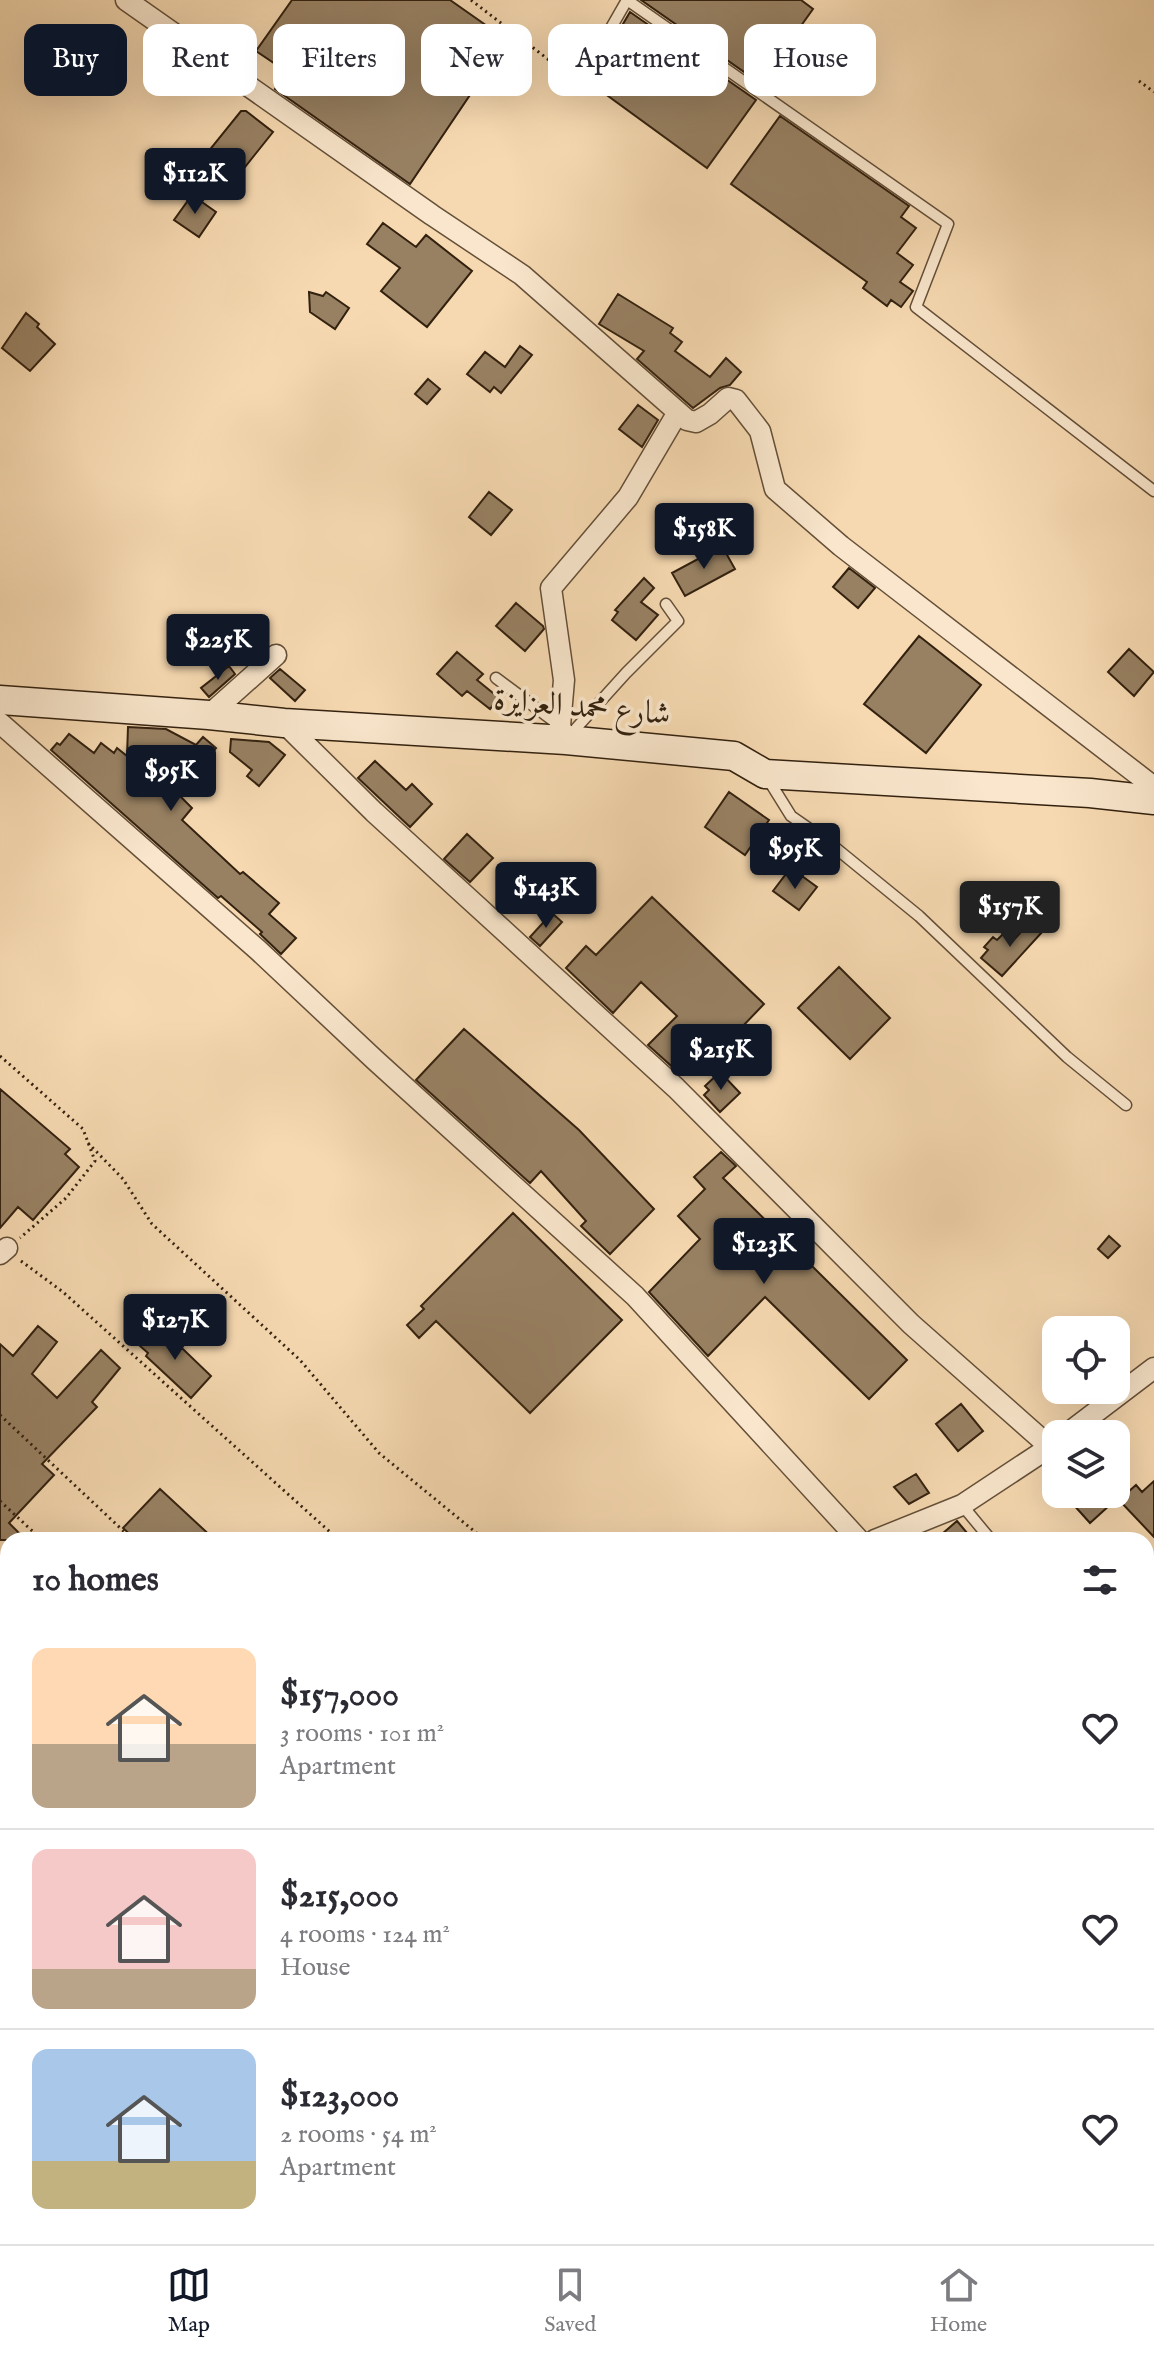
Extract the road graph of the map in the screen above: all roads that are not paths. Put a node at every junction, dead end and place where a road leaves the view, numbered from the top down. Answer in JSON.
{"nodes":[{"id":1,"x":126,"y":0,"type":"edge"},
{"id":2,"x":613,"y":24,"type":"edge"},
{"id":3,"x":661,"y":24,"type":"edge"},
{"id":4,"x":728,"y":70,"type":"edge"},
{"id":5,"x":678,"y":412,"type":"junction"},
{"id":6,"x":1154,"y":491,"type":"edge"},
{"id":7,"x":666,"y":604,"type":"dead end"},
{"id":8,"x":276,"y":655,"type":"dead end"},
{"id":9,"x":496,"y":678,"type":"dead end"},
{"id":10,"x":0,"y":700,"type":"edge"},
{"id":11,"x":209,"y":715,"type":"junction"},
{"id":12,"x":0,"y":723,"type":"edge"},
{"id":13,"x":284,"y":723,"type":"junction"},
{"id":14,"x":563,"y":733,"type":"junction"},
{"id":15,"x":765,"y":774,"type":"junction"},
{"id":16,"x":1154,"y":787,"type":"edge"},
{"id":17,"x":1154,"y":800,"type":"edge"},
{"id":18,"x":1126,"y":1105,"type":"dead end"},
{"id":19,"x":1154,"y":1368,"type":"edge"},
{"id":20,"x":1085,"y":1420,"type":"edge"},
{"id":21,"x":1042,"y":1436,"type":"edge"},
{"id":22,"x":1042,"y":1452,"type":"edge"},
{"id":23,"x":962,"y":1505,"type":"junction"},
{"id":24,"x":852,"y":1532,"type":"edge"},
{"id":25,"x":895,"y":1532,"type":"edge"},
{"id":26,"x":984,"y":1532,"type":"edge"}],
"edges":[{"from":1,"to":5,"type":"street"},
{"from":2,"to":3,"type":"lane"},
{"from":4,"to":6,"type":"lane"},
{"from":5,"to":14,"type":"street"},
{"from":5,"to":16,"type":"street"},
{"from":7,"to":14,"type":"lane"},
{"from":8,"to":11,"type":"street"},
{"from":9,"to":14,"type":"lane"},
{"from":10,"to":11,"type":"main road","name":"شارع محمد العزايزة"},
{"from":11,"to":13,"type":"main road","name":"شارع محمد العزايزة"},
{"from":12,"to":24,"type":"street"},
{"from":13,"to":14,"type":"main road","name":"شارع محمد العزايزة"},
{"from":13,"to":21,"type":"street"},
{"from":14,"to":15,"type":"main road","name":"شارع محمد العزايزة"},
{"from":15,"to":17,"type":"main road","name":"شارع محمد العزايزة"},
{"from":15,"to":18,"type":"lane"},
{"from":19,"to":20,"type":"street"},
{"from":22,"to":23,"type":"street"},
{"from":23,"to":25,"type":"street"},
{"from":23,"to":26,"type":"lane"}]}
